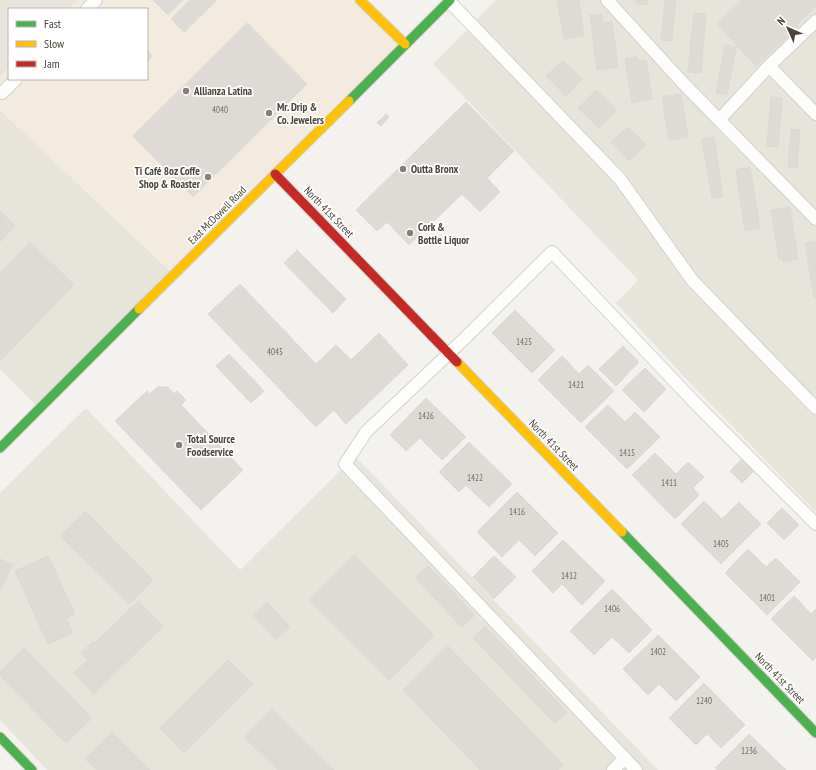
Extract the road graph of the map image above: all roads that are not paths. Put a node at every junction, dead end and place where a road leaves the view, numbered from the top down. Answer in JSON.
{"nodes":[{"id":1,"x":96,"y":0,"type":"edge"},
{"id":2,"x":360,"y":0,"type":"edge"},
{"id":3,"x":607,"y":0,"type":"edge"},
{"id":4,"x":449,"y":1,"type":"edge"},
{"id":5,"x":88,"y":8,"type":"edge"},
{"id":6,"x":816,"y":21,"type":"edge"},
{"id":7,"x":405,"y":44,"type":"junction"},
{"id":8,"x":769,"y":66,"type":"junction"},
{"id":9,"x":15,"y":80,"type":"edge"},
{"id":10,"x":2,"y":93,"type":"dead end"},
{"id":11,"x":816,"y":114,"type":"edge"},
{"id":12,"x":719,"y":120,"type":"junction"},
{"id":13,"x":275,"y":174,"type":"junction"},
{"id":14,"x":816,"y":219,"type":"edge"},
{"id":15,"x":449,"y":354,"type":"junction"},
{"id":16,"x":816,"y":408,"type":"edge"},
{"id":17,"x":0,"y":448,"type":"edge"},
{"id":18,"x":816,"y":524,"type":"edge"},
{"id":19,"x":816,"y":733,"type":"edge"},
{"id":20,"x":0,"y":736,"type":"edge"},
{"id":21,"x":625,"y":758,"type":"junction"},
{"id":22,"x":32,"y":770,"type":"edge"},
{"id":23,"x":613,"y":770,"type":"edge"},
{"id":24,"x":636,"y":770,"type":"edge"}],
"edges":[{"from":1,"to":5,"type":"lane"},
{"from":2,"to":7,"type":"street"},
{"from":3,"to":12,"type":"lane"},
{"from":4,"to":7,"type":"street","name":"East McDowell Road"},
{"from":4,"to":16,"type":"lane"},
{"from":6,"to":8,"type":"lane"},
{"from":7,"to":13,"type":"street","name":"East McDowell Road"},
{"from":8,"to":11,"type":"lane"},
{"from":8,"to":12,"type":"lane"},
{"from":9,"to":10,"type":"lane"},
{"from":12,"to":14,"type":"lane"},
{"from":13,"to":15,"type":"street","name":"North 41st Street"},
{"from":13,"to":17,"type":"street","name":"East McDowell Road"},
{"from":15,"to":18,"type":"lane"},
{"from":15,"to":19,"type":"street","name":"North 41st Street"},
{"from":15,"to":21,"type":"lane"},
{"from":20,"to":22,"type":"street"},
{"from":21,"to":23,"type":"lane"},
{"from":21,"to":24,"type":"lane"}]}
